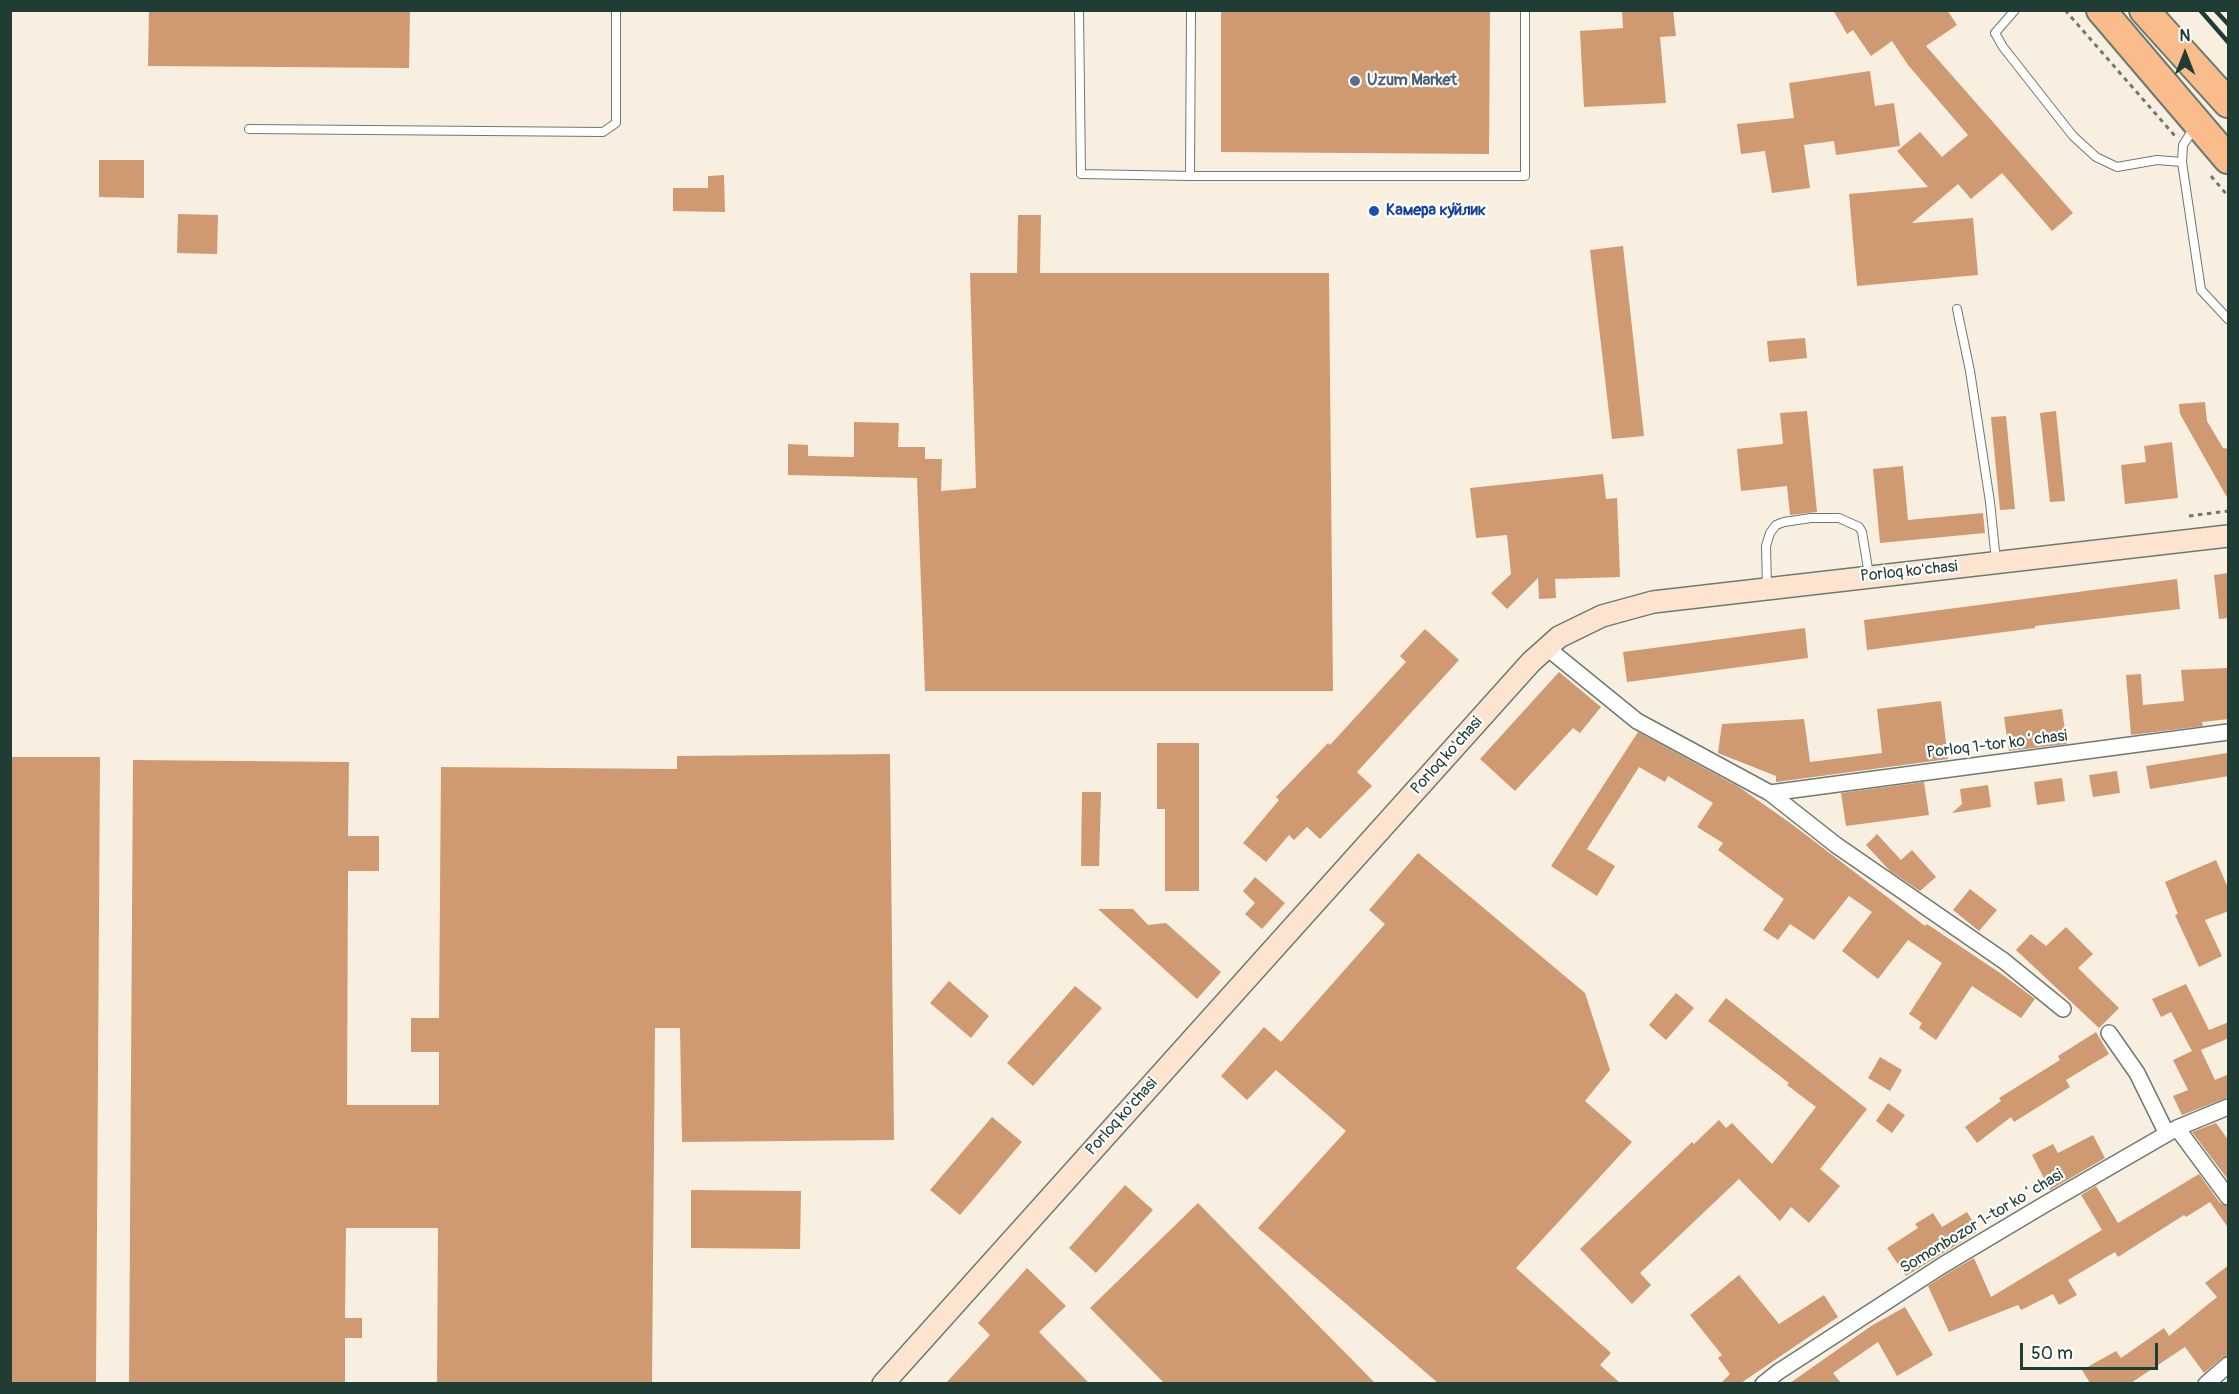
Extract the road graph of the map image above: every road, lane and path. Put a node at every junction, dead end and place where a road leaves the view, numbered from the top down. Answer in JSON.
{"nodes":[{"id":1,"x":616,"y":10,"type":"edge"},
{"id":2,"x":1079,"y":10,"type":"edge"},
{"id":3,"x":1191,"y":10,"type":"edge"},
{"id":4,"x":1525,"y":10,"type":"edge"},
{"id":5,"x":2014,"y":10,"type":"edge"},
{"id":6,"x":2065,"y":10,"type":"edge"},
{"id":7,"x":2101,"y":10,"type":"edge"},
{"id":8,"x":2144,"y":10,"type":"edge"},
{"id":9,"x":2229,"y":103,"type":"edge"},
{"id":10,"x":249,"y":129,"type":"dead end"},
{"id":11,"x":2190,"y":134,"type":"junction"},
{"id":12,"x":2182,"y":162,"type":"junction"},
{"id":13,"x":2217,"y":165,"type":"edge"},
{"id":14,"x":1190,"y":176,"type":"junction"},
{"id":15,"x":2229,"y":196,"type":"edge"},
{"id":16,"x":1957,"y":309,"type":"dead end"},
{"id":17,"x":2229,"y":319,"type":"edge"},
{"id":18,"x":2229,"y":511,"type":"edge"},
{"id":19,"x":2189,"y":516,"type":"dead end"},
{"id":20,"x":2229,"y":536,"type":"edge"},
{"id":21,"x":1996,"y":562,"type":"junction"},
{"id":22,"x":1869,"y":577,"type":"junction"},
{"id":23,"x":1767,"y":588,"type":"junction"},
{"id":24,"x":1546,"y":647,"type":"junction"},
{"id":25,"x":2229,"y":732,"type":"edge"},
{"id":26,"x":1770,"y":793,"type":"junction"},
{"id":27,"x":2063,"y":1009,"type":"dead end"},
{"id":28,"x":2109,"y":1032,"type":"dead end"},
{"id":29,"x":2229,"y":1107,"type":"edge"},
{"id":30,"x":2172,"y":1131,"type":"junction"},
{"id":31,"x":2229,"y":1197,"type":"edge"},
{"id":32,"x":2229,"y":1365,"type":"edge"},
{"id":33,"x":883,"y":1383,"type":"edge"},
{"id":34,"x":1763,"y":1383,"type":"edge"},
{"id":35,"x":2206,"y":1383,"type":"edge"}],
"edges":[{"from":1,"to":10,"type":"lane"},
{"from":2,"to":14,"type":"lane"},
{"from":3,"to":14,"type":"lane"},
{"from":4,"to":14,"type":"lane"},
{"from":5,"to":12,"type":"lane"},
{"from":6,"to":11,"type":"path"},
{"from":7,"to":11,"type":"highway"},
{"from":8,"to":9,"type":"highway"},
{"from":11,"to":12,"type":"lane"},
{"from":11,"to":13,"type":"highway"},
{"from":12,"to":17,"type":"lane"},
{"from":13,"to":15,"type":"path"},
{"from":16,"to":21,"type":"lane"},
{"from":18,"to":19,"type":"path"},
{"from":20,"to":21,"type":"main road","name":"Porloq ko'chasi"},
{"from":21,"to":22,"type":"main road","name":"Porloq ko'chasi"},
{"from":22,"to":23,"type":"main road","name":"Porloq ko'chasi"},
{"from":22,"to":23,"type":"lane"},
{"from":23,"to":24,"type":"main road","name":"Porloq ko'chasi"},
{"from":24,"to":26,"type":"street"},
{"from":24,"to":33,"type":"main road","name":"Porloq ko'chasi"},
{"from":25,"to":26,"type":"street","name":"Porloq 1-tor koʻchasi"},
{"from":26,"to":27,"type":"street"},
{"from":28,"to":30,"type":"street"},
{"from":29,"to":30,"type":"street","name":"Somonbozor 1-tor koʻchasi"},
{"from":30,"to":31,"type":"street"},
{"from":30,"to":34,"type":"street","name":"Somonbozor 1-tor koʻchasi"},
{"from":32,"to":35,"type":"street"}]}
